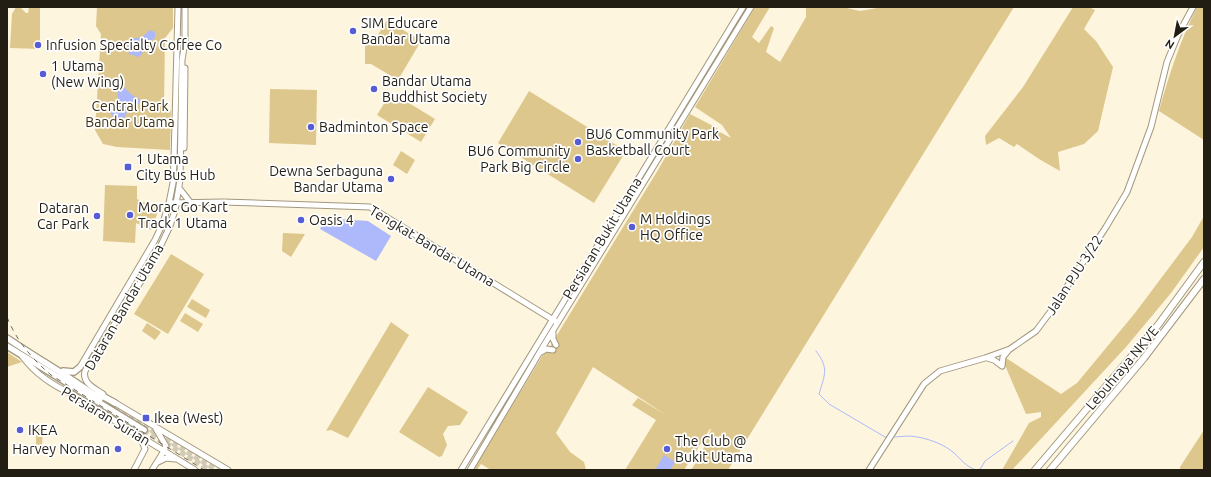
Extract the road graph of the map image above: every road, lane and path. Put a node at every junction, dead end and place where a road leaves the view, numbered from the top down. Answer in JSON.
{"nodes":[{"id":1,"x":178,"y":7,"type":"edge"},
{"id":2,"x":185,"y":7,"type":"edge"},
{"id":3,"x":744,"y":7,"type":"edge"},
{"id":4,"x":751,"y":7,"type":"edge"},
{"id":5,"x":1193,"y":7,"type":"edge"},
{"id":6,"x":179,"y":188,"type":"junction"},
{"id":7,"x":170,"y":201,"type":"junction"},
{"id":8,"x":176,"y":202,"type":"junction"},
{"id":9,"x":190,"y":202,"type":"junction"},
{"id":10,"x":174,"y":210,"type":"junction"},
{"id":11,"x":1204,"y":262,"type":"edge"},
{"id":12,"x":1204,"y":279,"type":"edge"},
{"id":13,"x":552,"y":320,"type":"junction"},
{"id":14,"x":558,"y":323,"type":"junction"},
{"id":15,"x":554,"y":330,"type":"junction"},
{"id":16,"x":7,"y":338,"type":"edge"},
{"id":17,"x":7,"y":346,"type":"edge"},
{"id":18,"x":1010,"y":349,"type":"junction"},
{"id":19,"x":540,"y":352,"type":"junction"},
{"id":20,"x":21,"y":355,"type":"junction"},
{"id":21,"x":985,"y":358,"type":"junction"},
{"id":22,"x":80,"y":367,"type":"joint"},
{"id":23,"x":54,"y":368,"type":"junction"},
{"id":24,"x":74,"y":380,"type":"junction"},
{"id":25,"x":100,"y":399,"type":"tunnel mouth"},
{"id":26,"x":115,"y":403,"type":"junction"},
{"id":27,"x":154,"y":426,"type":"junction"},
{"id":28,"x":144,"y":430,"type":"tunnel mouth"},
{"id":29,"x":140,"y":436,"type":"junction"},
{"id":30,"x":164,"y":451,"type":"junction"},
{"id":31,"x":178,"y":459,"type":"junction"},
{"id":32,"x":156,"y":464,"type":"junction"},
{"id":33,"x":134,"y":470,"type":"edge"},
{"id":34,"x":152,"y":470,"type":"edge"},
{"id":35,"x":195,"y":470,"type":"edge"},
{"id":36,"x":228,"y":470,"type":"edge"},
{"id":37,"x":461,"y":470,"type":"edge"},
{"id":38,"x":470,"y":470,"type":"edge"},
{"id":39,"x":869,"y":470,"type":"edge"},
{"id":40,"x":1035,"y":470,"type":"edge"},
{"id":41,"x":1050,"y":470,"type":"edge"}],
"edges":[{"from":1,"to":7,"type":"street","name":"Dataran Bandar Utama"},
{"from":2,"to":6,"type":"street","name":"Dataran Bandar Utama"},
{"from":3,"to":13,"type":"street","name":"Persiaran Bukit Utama"},
{"from":4,"to":14,"type":"street","name":"Persiaran Bukit Utama"},
{"from":5,"to":18,"type":"street","name":"Jalan PJU 3/22"},
{"from":6,"to":8,"type":"street","name":"Dataran Bandar Utama"},
{"from":6,"to":9,"type":"street"},
{"from":7,"to":8,"type":"street","name":"Tengkat Bandar Utama"},
{"from":7,"to":22,"type":"street","name":"Dataran Bandar Utama"},
{"from":8,"to":9,"type":"street","name":"Tengkat Bandar Utama"},
{"from":8,"to":10,"type":"street","name":"Dataran Bandar Utama"},
{"from":9,"to":10,"type":"street"},
{"from":9,"to":13,"type":"street","name":"Tengkat Bandar Utama"},
{"from":10,"to":26,"type":"street","name":"Dataran Bandar Utama"},
{"from":11,"to":40,"type":"highway","name":"Lebuhraya NKVE"},
{"from":12,"to":41,"type":"highway","name":"Lebuhraya NKVE"},
{"from":13,"to":14,"type":"street","name":"Tengkat Bandar Utama"},
{"from":13,"to":37,"type":"street","name":"Persiaran Bukit Utama"},
{"from":14,"to":15,"type":"street","name":"Persiaran Bukit Utama"},
{"from":15,"to":19,"type":"street","name":"Persiaran Bukit Utama"},
{"from":15,"to":19,"type":"street"},
{"from":16,"to":23,"type":"main road","name":"Persiaran Surian"},
{"from":17,"to":20,"type":"main road","name":"Persiaran Surian"},
{"from":18,"to":21,"type":"street","name":"Jalan PJU 3/22"},
{"from":18,"to":21,"type":"street"},
{"from":19,"to":38,"type":"street","name":"Persiaran Bukit Utama"},
{"from":20,"to":28,"type":"main road","name":"Persiaran Surian"},
{"from":20,"to":29,"type":"street","name":"Persiaran Surian"},
{"from":21,"to":39,"type":"street","name":"Jalan PJU 3/22"},
{"from":22,"to":23,"type":"main road"},
{"from":23,"to":24,"type":"main road","name":"Persiaran Surian"},
{"from":24,"to":25,"type":"main road","name":"Persiaran Surian"},
{"from":24,"to":26,"type":"main road"},
{"from":26,"to":27,"type":"street","name":"Dataran Bandar Utama"},
{"from":27,"to":30,"type":"street"},
{"from":27,"to":36,"type":"street","name":"Dataran Bandar Utama"},
{"from":29,"to":30,"type":"street","name":"Persiaran Surian"},
{"from":29,"to":33,"type":"street"},
{"from":30,"to":31,"type":"street","name":"Persiaran Surian"},
{"from":30,"to":32,"type":"street"},
{"from":31,"to":32,"type":"street"},
{"from":31,"to":35,"type":"street","name":"Persiaran Surian"},
{"from":32,"to":34,"type":"street"}]}
